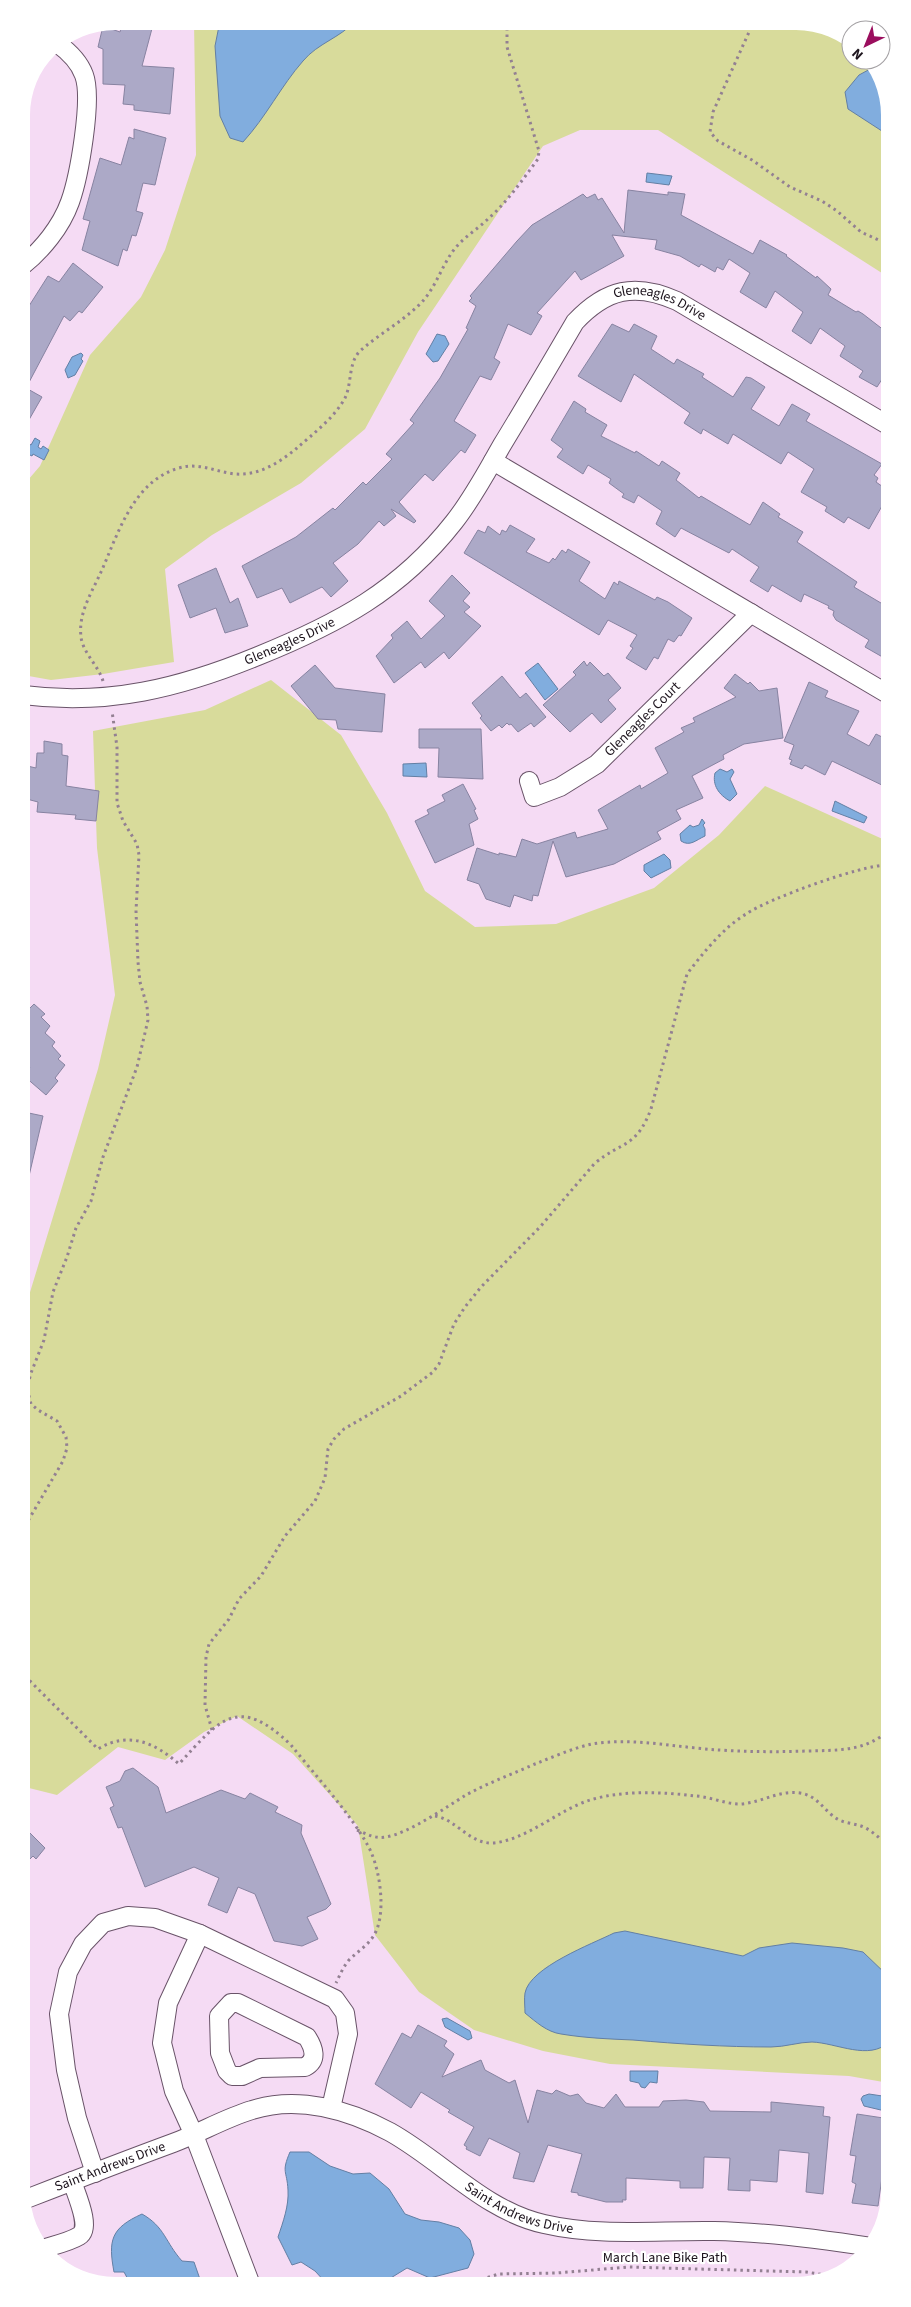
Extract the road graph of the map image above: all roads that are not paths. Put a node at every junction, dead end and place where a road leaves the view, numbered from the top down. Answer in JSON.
{"nodes":[{"id":1,"x":63,"y":48,"type":"edge"},
{"id":2,"x":30,"y":259,"type":"edge"},
{"id":3,"x":881,"y":421,"type":"edge"},
{"id":4,"x":493,"y":461,"type":"junction"},
{"id":5,"x":751,"y":613,"type":"junction"},
{"id":6,"x":881,"y":690,"type":"edge"},
{"id":7,"x":30,"y":695,"type":"edge"},
{"id":8,"x":529,"y":781,"type":"dead end"},
{"id":9,"x":200,"y":1934,"type":"junction"},
{"id":10,"x":314,"y":2057,"type":"junction"},
{"id":11,"x":341,"y":2065,"type":"junction"},
{"id":12,"x":331,"y":2108,"type":"junction"},
{"id":13,"x":194,"y":2135,"type":"junction"},
{"id":14,"x":95,"y":2173,"type":"junction"},
{"id":15,"x":72,"y":2181,"type":"junction"},
{"id":16,"x":30,"y":2197,"type":"edge"},
{"id":17,"x":50,"y":2246,"type":"edge"},
{"id":18,"x":862,"y":2246,"type":"edge"},
{"id":19,"x":248,"y":2277,"type":"edge"}],
"edges":[{"from":1,"to":2,"type":"street"},
{"from":3,"to":4,"type":"street","name":"Gleneagles Drive"},
{"from":4,"to":5,"type":"street"},
{"from":4,"to":7,"type":"street","name":"Gleneagles Drive"},
{"from":5,"to":6,"type":"street"},
{"from":5,"to":8,"type":"street","name":"Gleneagles Court"},
{"from":9,"to":11,"type":"street"},
{"from":9,"to":13,"type":"street"},
{"from":9,"to":14,"type":"street"},
{"from":10,"to":10,"type":"street"},
{"from":10,"to":11,"type":"street"},
{"from":11,"to":12,"type":"street"},
{"from":12,"to":13,"type":"street","name":"Saint Andrews Drive"},
{"from":12,"to":18,"type":"street","name":"Saint Andrews Drive"},
{"from":13,"to":14,"type":"street","name":"Saint Andrews Drive"},
{"from":13,"to":19,"type":"street"},
{"from":14,"to":15,"type":"street","name":"Saint Andrews Drive"},
{"from":15,"to":16,"type":"street","name":"Saint Andrews Drive"},
{"from":15,"to":17,"type":"street"}]}
